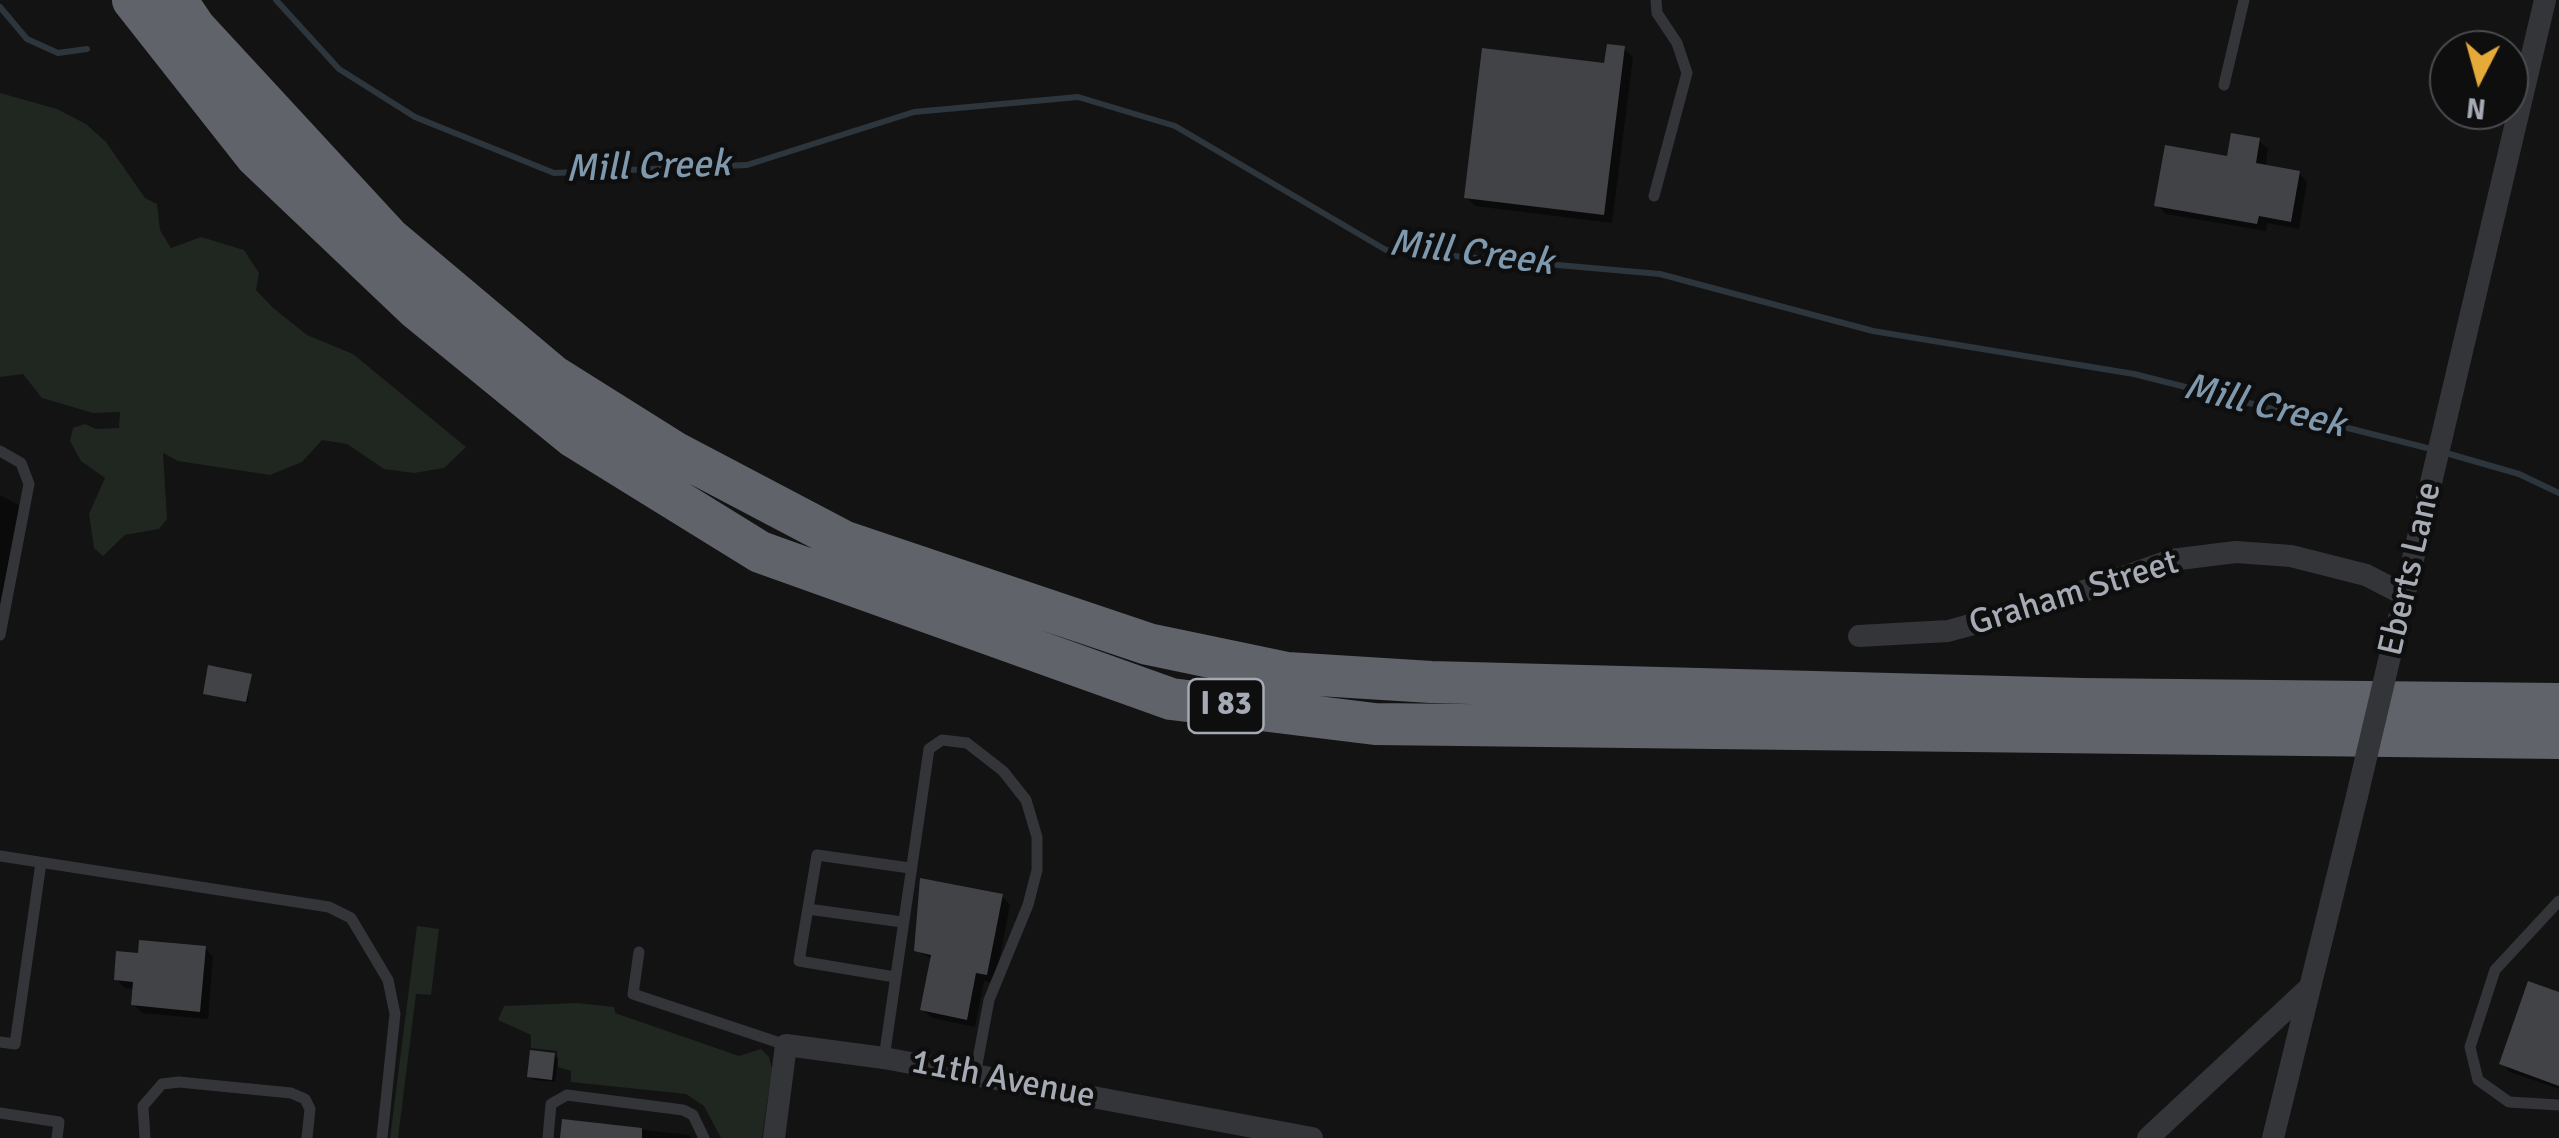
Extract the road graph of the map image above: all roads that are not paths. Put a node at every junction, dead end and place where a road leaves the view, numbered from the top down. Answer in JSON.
{"nodes":[{"id":1,"x":132,"y":0,"type":"edge"},
{"id":2,"x":176,"y":0,"type":"edge"},
{"id":3,"x":1656,"y":0,"type":"edge"},
{"id":4,"x":2244,"y":0,"type":"edge"},
{"id":5,"x":2546,"y":0,"type":"edge"},
{"id":6,"x":2224,"y":85,"type":"dead end"},
{"id":7,"x":1654,"y":196,"type":"dead end"},
{"id":8,"x":0,"y":451,"type":"edge"},
{"id":9,"x":2402,"y":594,"type":"junction"},
{"id":10,"x":0,"y":635,"type":"edge"},
{"id":11,"x":1859,"y":636,"type":"dead end"},
{"id":12,"x":2559,"y":704,"type":"edge"},
{"id":13,"x":2559,"y":738,"type":"edge"},
{"id":14,"x":0,"y":856,"type":"edge"},
{"id":15,"x":41,"y":863,"type":"junction"},
{"id":16,"x":910,"y":868,"type":"junction"},
{"id":17,"x":2559,"y":901,"type":"edge"},
{"id":18,"x":808,"y":909,"type":"junction"},
{"id":19,"x":902,"y":922,"type":"junction"},
{"id":20,"x":639,"y":952,"type":"dead end"},
{"id":21,"x":895,"y":976,"type":"junction"},
{"id":22,"x":2309,"y":988,"type":"junction"},
{"id":23,"x":0,"y":1042,"type":"edge"},
{"id":24,"x":786,"y":1044,"type":"junction"},
{"id":25,"x":884,"y":1058,"type":"junction"},
{"id":26,"x":974,"y":1074,"type":"junction"},
{"id":27,"x":2559,"y":1105,"type":"edge"},
{"id":28,"x":0,"y":1113,"type":"edge"},
{"id":29,"x":57,"y":1138,"type":"edge"},
{"id":30,"x":145,"y":1138,"type":"edge"},
{"id":31,"x":307,"y":1138,"type":"edge"},
{"id":32,"x":382,"y":1138,"type":"edge"},
{"id":33,"x":548,"y":1138,"type":"edge"},
{"id":34,"x":704,"y":1138,"type":"edge"},
{"id":35,"x":774,"y":1138,"type":"edge"},
{"id":36,"x":1312,"y":1138,"type":"edge"},
{"id":37,"x":2148,"y":1138,"type":"edge"},
{"id":38,"x":2273,"y":1138,"type":"edge"}],
"edges":[{"from":1,"to":13,"type":"highway","number":"I 83"},
{"from":2,"to":12,"type":"highway","number":"I 83"},
{"from":3,"to":7,"type":"lane"},
{"from":4,"to":6,"type":"lane"},
{"from":5,"to":9,"type":"street","name":"Eberts Lane"},
{"from":8,"to":10,"type":"lane"},
{"from":9,"to":11,"type":"street","name":"Graham Street"},
{"from":9,"to":22,"type":"street","name":"Eberts Lane","bridge":true},
{"from":14,"to":15,"type":"lane"},
{"from":15,"to":23,"type":"lane"},
{"from":15,"to":32,"type":"lane"},
{"from":16,"to":18,"type":"lane"},
{"from":16,"to":19,"type":"lane"},
{"from":16,"to":26,"type":"lane"},
{"from":17,"to":27,"type":"lane"},
{"from":18,"to":19,"type":"lane"},
{"from":18,"to":21,"type":"lane"},
{"from":19,"to":21,"type":"lane"},
{"from":20,"to":24,"type":"lane"},
{"from":21,"to":25,"type":"lane"},
{"from":22,"to":37,"type":"street"},
{"from":22,"to":38,"type":"street","name":"Eberts Lane"},
{"from":24,"to":25,"type":"street","name":"11th Avenue"},
{"from":24,"to":35,"type":"street"},
{"from":25,"to":26,"type":"street","name":"11th Avenue"},
{"from":26,"to":36,"type":"street","name":"11th Avenue"},
{"from":28,"to":29,"type":"lane"},
{"from":30,"to":31,"type":"lane"},
{"from":33,"to":34,"type":"lane"}]}
